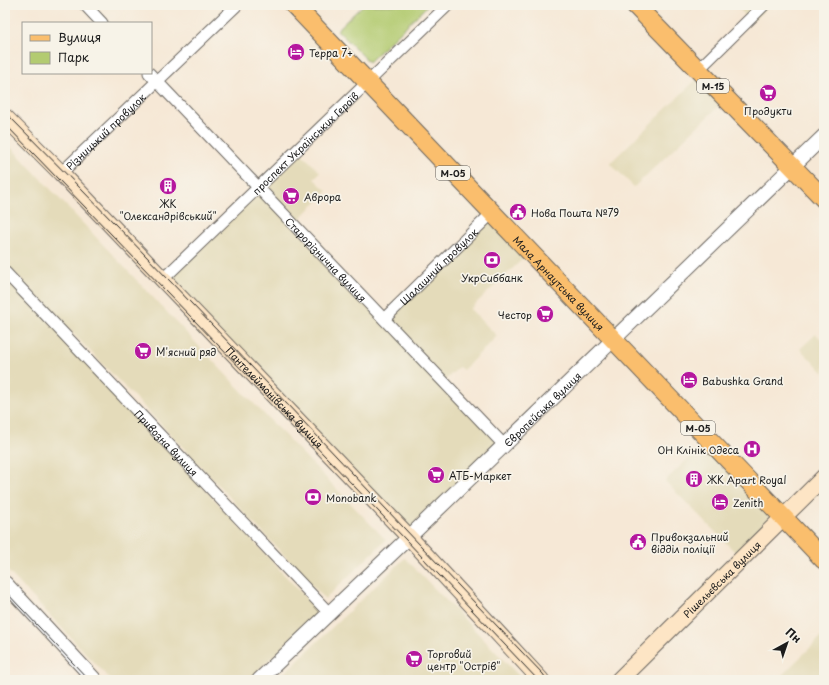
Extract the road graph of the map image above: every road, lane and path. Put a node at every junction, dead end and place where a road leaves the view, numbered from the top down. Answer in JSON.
{"nodes":[{"id":1,"x":85,"y":5,"type":"edge"},
{"id":2,"x":237,"y":5,"type":"edge"},
{"id":3,"x":294,"y":5,"type":"edge"},
{"id":4,"x":448,"y":5,"type":"edge"},
{"id":5,"x":635,"y":5,"type":"edge"},
{"id":6,"x":764,"y":5,"type":"edge"},
{"id":7,"x":101,"y":22,"type":"edge"},
{"id":8,"x":698,"y":70,"type":"junction"},
{"id":9,"x":153,"y":77,"type":"edge"},
{"id":10,"x":369,"y":82,"type":"junction"},
{"id":11,"x":5,"y":117,"type":"edge"},
{"id":12,"x":824,"y":136,"type":"edge"},
{"id":13,"x":792,"y":166,"type":"junction"},
{"id":14,"x":61,"y":173,"type":"junction"},
{"id":15,"x":258,"y":188,"type":"junction"},
{"id":16,"x":824,"y":200,"type":"edge"},
{"id":17,"x":492,"y":213,"type":"junction"},
{"id":18,"x":5,"y":272,"type":"edge"},
{"id":19,"x":162,"y":280,"type":"junction"},
{"id":20,"x":384,"y":319,"type":"junction"},
{"id":21,"x":614,"y":339,"type":"junction"},
{"id":22,"x":504,"y":445,"type":"junction"},
{"id":23,"x":824,"y":477,"type":"edge"},
{"id":24,"x":783,"y":517,"type":"junction"},
{"id":25,"x":409,"y":537,"type":"junction"},
{"id":26,"x":824,"y":560,"type":"edge"},
{"id":27,"x":5,"y":583,"type":"edge"},
{"id":28,"x":329,"y":613,"type":"junction"},
{"id":29,"x":95,"y":680,"type":"edge"},
{"id":30,"x":259,"y":680,"type":"edge"},
{"id":31,"x":541,"y":680,"type":"edge"},
{"id":32,"x":619,"y":680,"type":"edge"}],
"edges":[{"from":1,"to":7,"type":"street"},
{"from":2,"to":9,"type":"street","name":"Різницький провулок"},
{"from":3,"to":10,"type":"main road","name":"Мала Арнаутська вулиця","number":"М-05"},
{"from":4,"to":10,"type":"street","name":"проспект Українських Героїв"},
{"from":5,"to":8,"type":"main road","number":"М-15"},
{"from":6,"to":8,"type":"street"},
{"from":8,"to":13,"type":"main road","number":"М-15"},
{"from":9,"to":14,"type":"street","name":"Різницький провулок"},
{"from":9,"to":15,"type":"street","name":"Старорізнична вулиця"},
{"from":10,"to":15,"type":"street","name":"проспект Українських Героїв"},
{"from":10,"to":17,"type":"main road","name":"Мала Арнаутська вулиця","number":"М-05"},
{"from":11,"to":14,"type":"main road","name":"Пантелеймонівська вулиця"},
{"from":12,"to":13,"type":"street","name":"Європейська вулиця"},
{"from":13,"to":16,"type":"main road","number":"М-15"},
{"from":13,"to":21,"type":"street","name":"Європейська вулиця"},
{"from":14,"to":19,"type":"main road","name":"Пантелеймонівська вулиця"},
{"from":15,"to":19,"type":"street","name":"проспект Українських Героїв"},
{"from":15,"to":20,"type":"street","name":"Старорізнична вулиця"},
{"from":17,"to":20,"type":"street","name":"Шалашний провулок"},
{"from":17,"to":21,"type":"main road","name":"Мала Арнаутська вулиця","number":"М-05"},
{"from":18,"to":28,"type":"street","name":"Привозна вулиця"},
{"from":19,"to":25,"type":"main road","name":"Пантелеймонівська вулиця"},
{"from":20,"to":22,"type":"street","name":"Старорізнична вулиця"},
{"from":21,"to":22,"type":"street","name":"Європейська вулиця"},
{"from":21,"to":24,"type":"main road","name":"Мала Арнаутська вулиця","number":"М-05"},
{"from":22,"to":25,"type":"street","name":"Європейська вулиця"},
{"from":23,"to":24,"type":"main road","name":"Рішельєвська вулиця"},
{"from":24,"to":26,"type":"main road","name":"Мала Арнаутська вулиця","number":"М-05"},
{"from":24,"to":32,"type":"main road","name":"Рішельєвська вулиця"},
{"from":25,"to":28,"type":"street","name":"Європейська вулиця"},
{"from":25,"to":31,"type":"main road","name":"Пантелеймонівська вулиця"},
{"from":27,"to":29,"type":"street"},
{"from":28,"to":30,"type":"street","name":"Європейська вулиця"}]}
